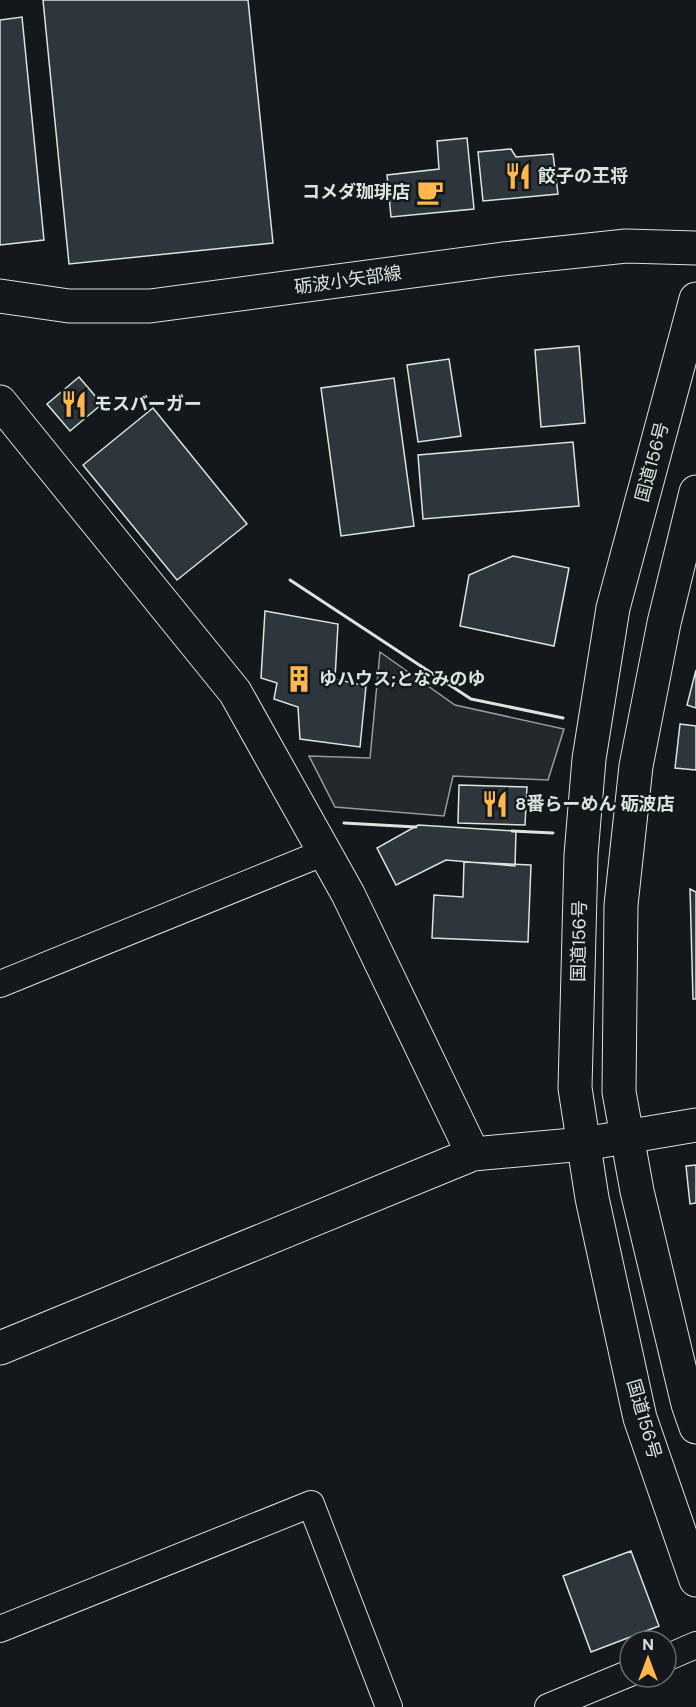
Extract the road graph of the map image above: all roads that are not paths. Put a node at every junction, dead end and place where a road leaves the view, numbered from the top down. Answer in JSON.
{"nodes":[{"id":1,"x":696,"y":248,"type":"edge"},
{"id":2,"x":0,"y":296,"type":"edge"},
{"id":3,"x":696,"y":299,"type":"edge"},
{"id":4,"x":0,"y":402,"type":"edge"},
{"id":5,"x":696,"y":492,"type":"edge"},
{"id":6,"x":325,"y":852,"type":"junction"},
{"id":7,"x":0,"y":984,"type":"edge"},
{"id":8,"x":696,"y":1125,"type":"edge"},
{"id":9,"x":627,"y":1138,"type":"junction"},
{"id":10,"x":584,"y":1144,"type":"junction"},
{"id":11,"x":473,"y":1154,"type":"junction"},
{"id":12,"x":0,"y":1348,"type":"edge"},
{"id":13,"x":696,"y":1427,"type":"edge"},
{"id":14,"x":696,"y":1580,"type":"edge"},
{"id":15,"x":0,"y":1629,"type":"edge"},
{"id":16,"x":696,"y":1645,"type":"edge"},
{"id":17,"x":678,"y":1653,"type":"edge"},
{"id":18,"x":618,"y":1678,"type":"edge"},
{"id":19,"x":389,"y":1707,"type":"edge"},
{"id":20,"x":548,"y":1707,"type":"edge"}],
"edges":[{"from":1,"to":2,"type":"main road","name":"砺波小矢部線"},
{"from":3,"to":10,"type":"main road","name":"国道156号"},
{"from":4,"to":6,"type":"main road"},
{"from":5,"to":9,"type":"main road"},
{"from":6,"to":7,"type":"street"},
{"from":6,"to":11,"type":"main road"},
{"from":8,"to":9,"type":"main road"},
{"from":9,"to":10,"type":"main road"},
{"from":9,"to":13,"type":"main road"},
{"from":10,"to":11,"type":"main road"},
{"from":10,"to":14,"type":"main road","name":"国道156号"},
{"from":11,"to":12,"type":"main road"},
{"from":15,"to":19,"type":"street"},
{"from":16,"to":17,"type":"street"},
{"from":18,"to":20,"type":"street"}]}
